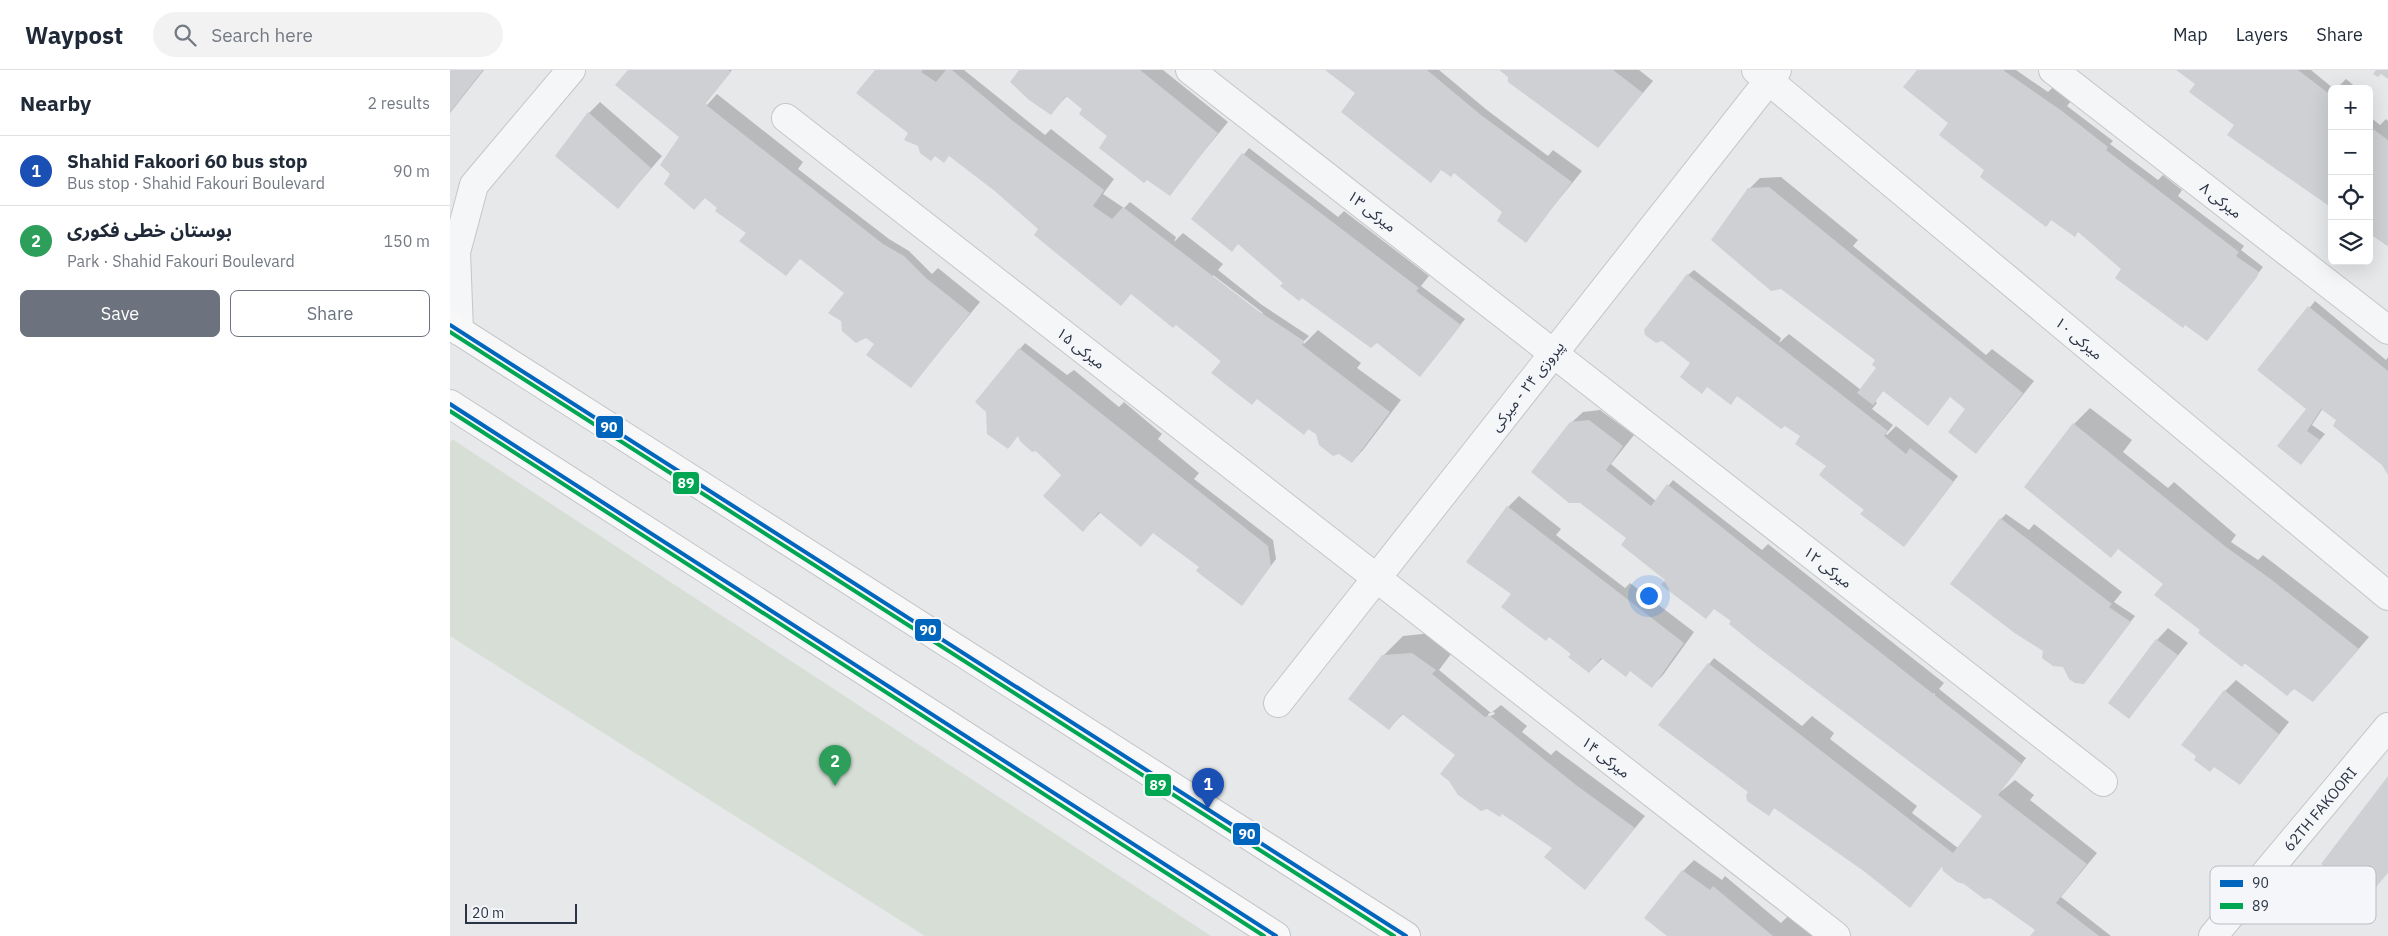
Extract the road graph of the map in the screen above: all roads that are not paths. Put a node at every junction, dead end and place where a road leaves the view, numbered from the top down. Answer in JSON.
{"nodes":[{"id":1,"x":571,"y":70,"type":"edge"},
{"id":2,"x":1190,"y":70,"type":"edge"},
{"id":3,"x":2053,"y":70,"type":"edge"},
{"id":4,"x":1767,"y":74,"type":"edge"},
{"id":5,"x":786,"y":118,"type":"dead end"},
{"id":6,"x":462,"y":190,"type":"edge"},
{"id":7,"x":454,"y":328,"type":"edge"},
{"id":8,"x":2388,"y":330,"type":"edge"},
{"id":9,"x":1554,"y":353,"type":"junction"},
{"id":10,"x":450,"y":404,"type":"edge"},
{"id":11,"x":1376,"y":578,"type":"junction"},
{"id":12,"x":2388,"y":596,"type":"edge"},
{"id":13,"x":1278,"y":703,"type":"dead end"},
{"id":14,"x":2388,"y":727,"type":"edge"},
{"id":15,"x":2103,"y":782,"type":"dead end"},
{"id":16,"x":2272,"y":866,"type":"edge"},
{"id":17,"x":2223,"y":924,"type":"edge"},
{"id":18,"x":1276,"y":936,"type":"edge"},
{"id":19,"x":1406,"y":936,"type":"edge"},
{"id":20,"x":1836,"y":936,"type":"edge"},
{"id":21,"x":2213,"y":936,"type":"edge"}],
"edges":[{"from":1,"to":6,"type":"street"},
{"from":2,"to":9,"type":"street","name":"میرکی ۱۳"},
{"from":3,"to":8,"type":"street","name":"میرکی ۸"},
{"from":4,"to":9,"type":"street","name":"پیروزی ۲۴ - میرکی"},
{"from":4,"to":12,"type":"street","name":"میرکی ۱۰"},
{"from":5,"to":11,"type":"street","name":"میرکی ۱۵"},
{"from":6,"to":7,"type":"street"},
{"from":7,"to":19,"type":"main road"},
{"from":9,"to":11,"type":"street","name":"پیروزی ۲۴ - میرکی"},
{"from":9,"to":15,"type":"street","name":"میرکی ۱۲"},
{"from":10,"to":18,"type":"main road"},
{"from":11,"to":13,"type":"street","name":"پیروزی ۲۴ - میرکی"},
{"from":11,"to":20,"type":"street","name":"میرکی ۱۴"},
{"from":14,"to":16,"type":"street","name":"62TH FAKOORI"},
{"from":17,"to":21,"type":"street","name":"62TH FAKOORI"}]}
